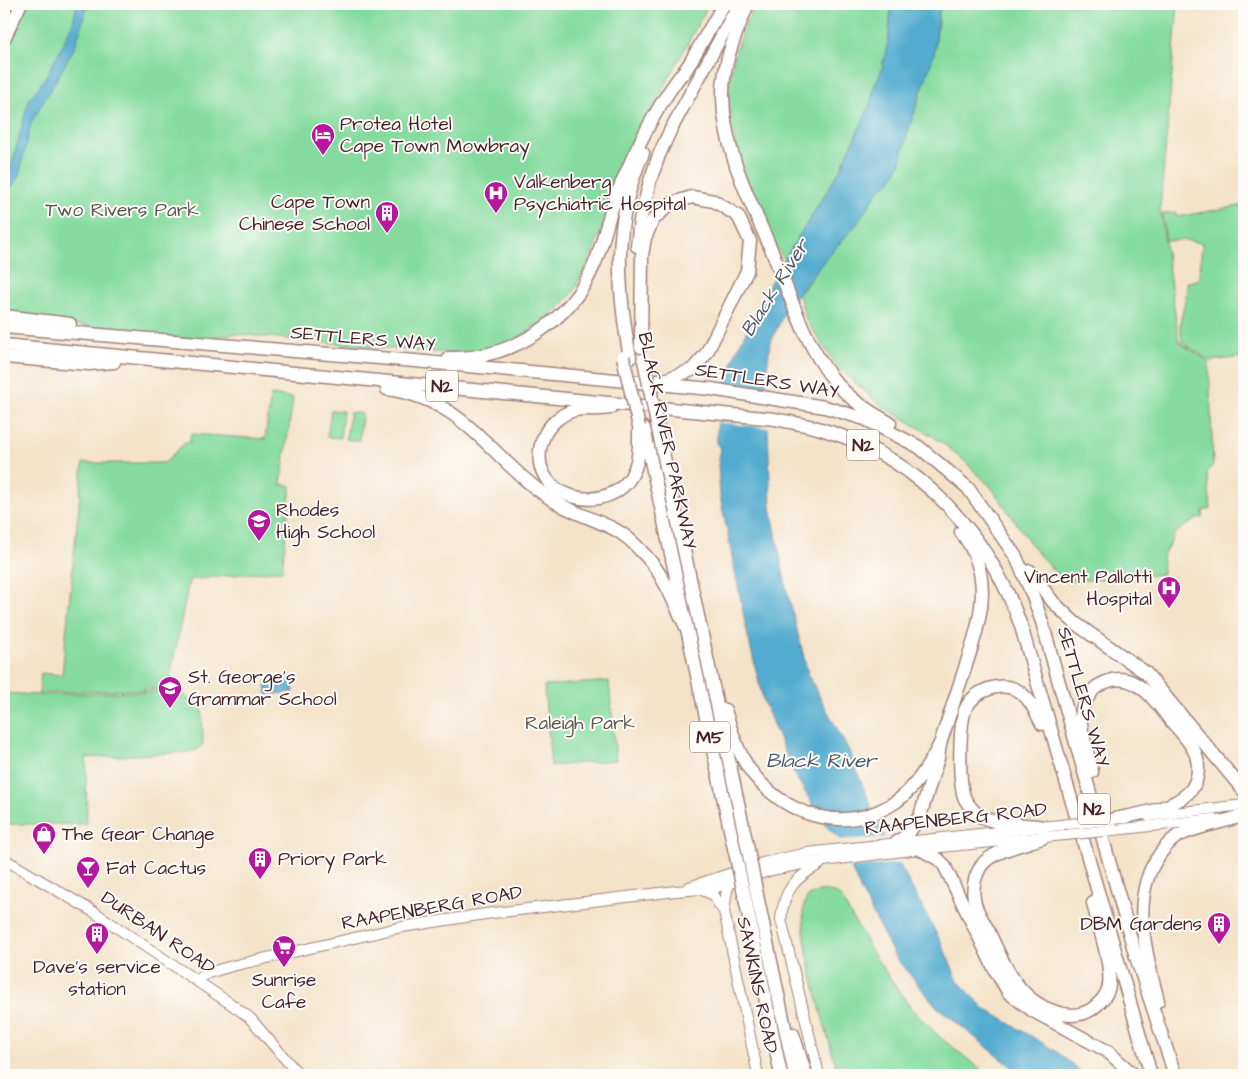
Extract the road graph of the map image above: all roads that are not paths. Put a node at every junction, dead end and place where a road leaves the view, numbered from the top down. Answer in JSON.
{"nodes":[{"id":1,"x":21,"y":4,"type":"edge"},
{"id":2,"x":724,"y":4,"type":"edge"},
{"id":3,"x":739,"y":4,"type":"edge"},
{"id":4,"x":748,"y":4,"type":"edge"},
{"id":5,"x":4,"y":40,"type":"edge"},
{"id":6,"x":688,"y":66,"type":"junction"},
{"id":7,"x":4,"y":316,"type":"edge"},
{"id":8,"x":4,"y":327,"type":"edge"},
{"id":9,"x":174,"y":342,"type":"junction"},
{"id":10,"x":4,"y":345,"type":"edge"},
{"id":11,"x":641,"y":347,"type":"junction"},
{"id":12,"x":4,"y":356,"type":"edge"},
{"id":13,"x":151,"y":359,"type":"junction"},
{"id":14,"x":415,"y":362,"type":"junction"},
{"id":15,"x":315,"y":374,"type":"junction"},
{"id":16,"x":616,"y":381,"type":"junction"},
{"id":17,"x":632,"y":404,"type":"junction"},
{"id":18,"x":642,"y":427,"type":"junction"},
{"id":19,"x":919,"y":447,"type":"junction"},
{"id":20,"x":938,"y":496,"type":"junction"},
{"id":21,"x":1009,"y":545,"type":"junction"},
{"id":22,"x":686,"y":626,"type":"junction"},
{"id":23,"x":701,"y":632,"type":"junction"},
{"id":24,"x":940,"y":744,"type":"junction"},
{"id":25,"x":1057,"y":753,"type":"junction"},
{"id":26,"x":1244,"y":791,"type":"edge"},
{"id":27,"x":1243,"y":812,"type":"edge"},
{"id":28,"x":1119,"y":821,"type":"junction"},
{"id":29,"x":1060,"y":830,"type":"junction"},
{"id":30,"x":1043,"y":832,"type":"junction"},
{"id":31,"x":896,"y":846,"type":"junction"},
{"id":32,"x":920,"y":849,"type":"junction"},
{"id":33,"x":842,"y":854,"type":"junction"},
{"id":34,"x":1088,"y":856,"type":"junction"},
{"id":35,"x":4,"y":859,"type":"edge"},
{"id":36,"x":1108,"y":860,"type":"junction"},
{"id":37,"x":826,"y":861,"type":"junction"},
{"id":38,"x":734,"y":873,"type":"junction"},
{"id":39,"x":730,"y":884,"type":"junction"},
{"id":40,"x":702,"y":890,"type":"junction"},
{"id":41,"x":676,"y":891,"type":"junction"},
{"id":42,"x":752,"y":902,"type":"junction"},
{"id":43,"x":724,"y":911,"type":"junction"},
{"id":44,"x":770,"y":957,"type":"junction"},
{"id":45,"x":197,"y":980,"type":"junction"},
{"id":46,"x":1166,"y":1051,"type":"junction"},
{"id":47,"x":299,"y":1075,"type":"edge"},
{"id":48,"x":758,"y":1075,"type":"edge"},
{"id":49,"x":781,"y":1075,"type":"edge"},
{"id":50,"x":795,"y":1075,"type":"edge"},
{"id":51,"x":806,"y":1075,"type":"edge"},
{"id":52,"x":819,"y":1075,"type":"edge"},
{"id":53,"x":1134,"y":1075,"type":"edge"},
{"id":54,"x":1151,"y":1075,"type":"edge"},
{"id":55,"x":1175,"y":1075,"type":"edge"}],
"edges":[{"from":1,"to":5,"type":"main road"},
{"from":2,"to":6,"type":"highway","name":"BLACK RIVER PARKWAY","number":"M5"},
{"from":3,"to":11,"type":"highway","name":"BLACK RIVER PARKWAY","number":"M5"},
{"from":4,"to":19,"type":"highway"},
{"from":6,"to":14,"type":"highway"},
{"from":6,"to":18,"type":"highway","name":"BLACK RIVER PARKWAY","number":"M5"},
{"from":7,"to":9,"type":"highway"},
{"from":8,"to":9,"type":"highway","name":"SETTLERS WAY","number":"N2"},
{"from":9,"to":14,"type":"highway","name":"SETTLERS WAY","number":"N2"},
{"from":10,"to":13,"type":"highway","name":"SETTLERS WAY","number":"N2"},
{"from":11,"to":16,"type":"highway"},
{"from":11,"to":23,"type":"highway","name":"BLACK RIVER PARKWAY","number":"M5","bridge":true},
{"from":12,"to":13,"type":"highway"},
{"from":13,"to":15,"type":"highway","name":"SETTLERS WAY","number":"N2"},
{"from":14,"to":16,"type":"highway","name":"SETTLERS WAY","number":"N2"},
{"from":15,"to":17,"type":"highway","name":"SETTLERS WAY","number":"N2"},
{"from":15,"to":22,"type":"highway"},
{"from":16,"to":19,"type":"highway","name":"SETTLERS WAY","number":"N2"},
{"from":17,"to":18,"type":"highway"},
{"from":17,"to":20,"type":"highway","name":"SETTLERS WAY","number":"N2"},
{"from":18,"to":22,"type":"highway","name":"BLACK RIVER PARKWAY","number":"M5"},
{"from":19,"to":21,"type":"highway","name":"SETTLERS WAY","number":"N2"},
{"from":20,"to":24,"type":"highway"},
{"from":20,"to":25,"type":"highway","name":"SETTLERS WAY","number":"N2"},
{"from":21,"to":26,"type":"highway"},
{"from":21,"to":36,"type":"highway","name":"SETTLERS WAY","number":"N2"},
{"from":22,"to":42,"type":"highway","name":"BLACK RIVER PARKWAY","number":"M5","bridge":true},
{"from":23,"to":24,"type":"highway"},
{"from":23,"to":42,"type":"highway","name":"BLACK RIVER PARKWAY","number":"M5","bridge":true},
{"from":24,"to":31,"type":"highway"},
{"from":25,"to":30,"type":"highway"},
{"from":25,"to":34,"type":"highway","name":"SETTLERS WAY","number":"N2"},
{"from":27,"to":28,"type":"main road","name":"RAAPENBERG ROAD"},
{"from":27,"to":46,"type":"highway"},
{"from":28,"to":29,"type":"main road","name":"RAAPENBERG ROAD","bridge":true},
{"from":28,"to":29,"type":"main road","name":"RAAPENBERG ROAD","bridge":true},
{"from":28,"to":36,"type":"highway"},
{"from":29,"to":30,"type":"main road","name":"RAAPENBERG ROAD"},
{"from":30,"to":31,"type":"main road","name":"RAAPENBERG ROAD"},
{"from":30,"to":32,"type":"main road","name":"RAAPENBERG ROAD"},
{"from":30,"to":34,"type":"highway"},
{"from":31,"to":32,"type":"main road","name":"RAAPENBERG ROAD"},
{"from":31,"to":33,"type":"main road","name":"RAAPENBERG ROAD"},
{"from":32,"to":53,"type":"highway"},
{"from":33,"to":37,"type":"main road","name":"RAAPENBERG ROAD"},
{"from":33,"to":38,"type":"main road","name":"RAAPENBERG ROAD"},
{"from":34,"to":54,"type":"highway","name":"SETTLERS WAY","number":"N2"},
{"from":35,"to":45,"type":"main road","name":"DURBAN ROAD"},
{"from":36,"to":46,"type":"highway","name":"SETTLERS WAY","number":"N2"},
{"from":37,"to":39,"type":"main road","name":"RAAPENBERG ROAD"},
{"from":37,"to":52,"type":"main road"},
{"from":38,"to":39,"type":"main road","name":"SAWKINS ROAD"},
{"from":38,"to":41,"type":"main road","name":"RAAPENBERG ROAD"},
{"from":39,"to":40,"type":"main road","name":"RAAPENBERG ROAD"},
{"from":39,"to":43,"type":"main road","name":"SAWKINS ROAD"},
{"from":40,"to":41,"type":"main road","name":"RAAPENBERG ROAD"},
{"from":40,"to":43,"type":"main road"},
{"from":41,"to":45,"type":"main road","name":"RAAPENBERG ROAD"},
{"from":42,"to":44,"type":"highway","number":"M5"},
{"from":42,"to":49,"type":"highway","number":"M5"},
{"from":43,"to":48,"type":"main road","name":"SAWKINS ROAD"},
{"from":44,"to":50,"type":"highway","number":"M5"},
{"from":44,"to":51,"type":"highway"},
{"from":45,"to":47,"type":"main road","name":"DURBAN ROAD"},
{"from":46,"to":55,"type":"highway","name":"SETTLERS WAY","number":"N2"}]}
